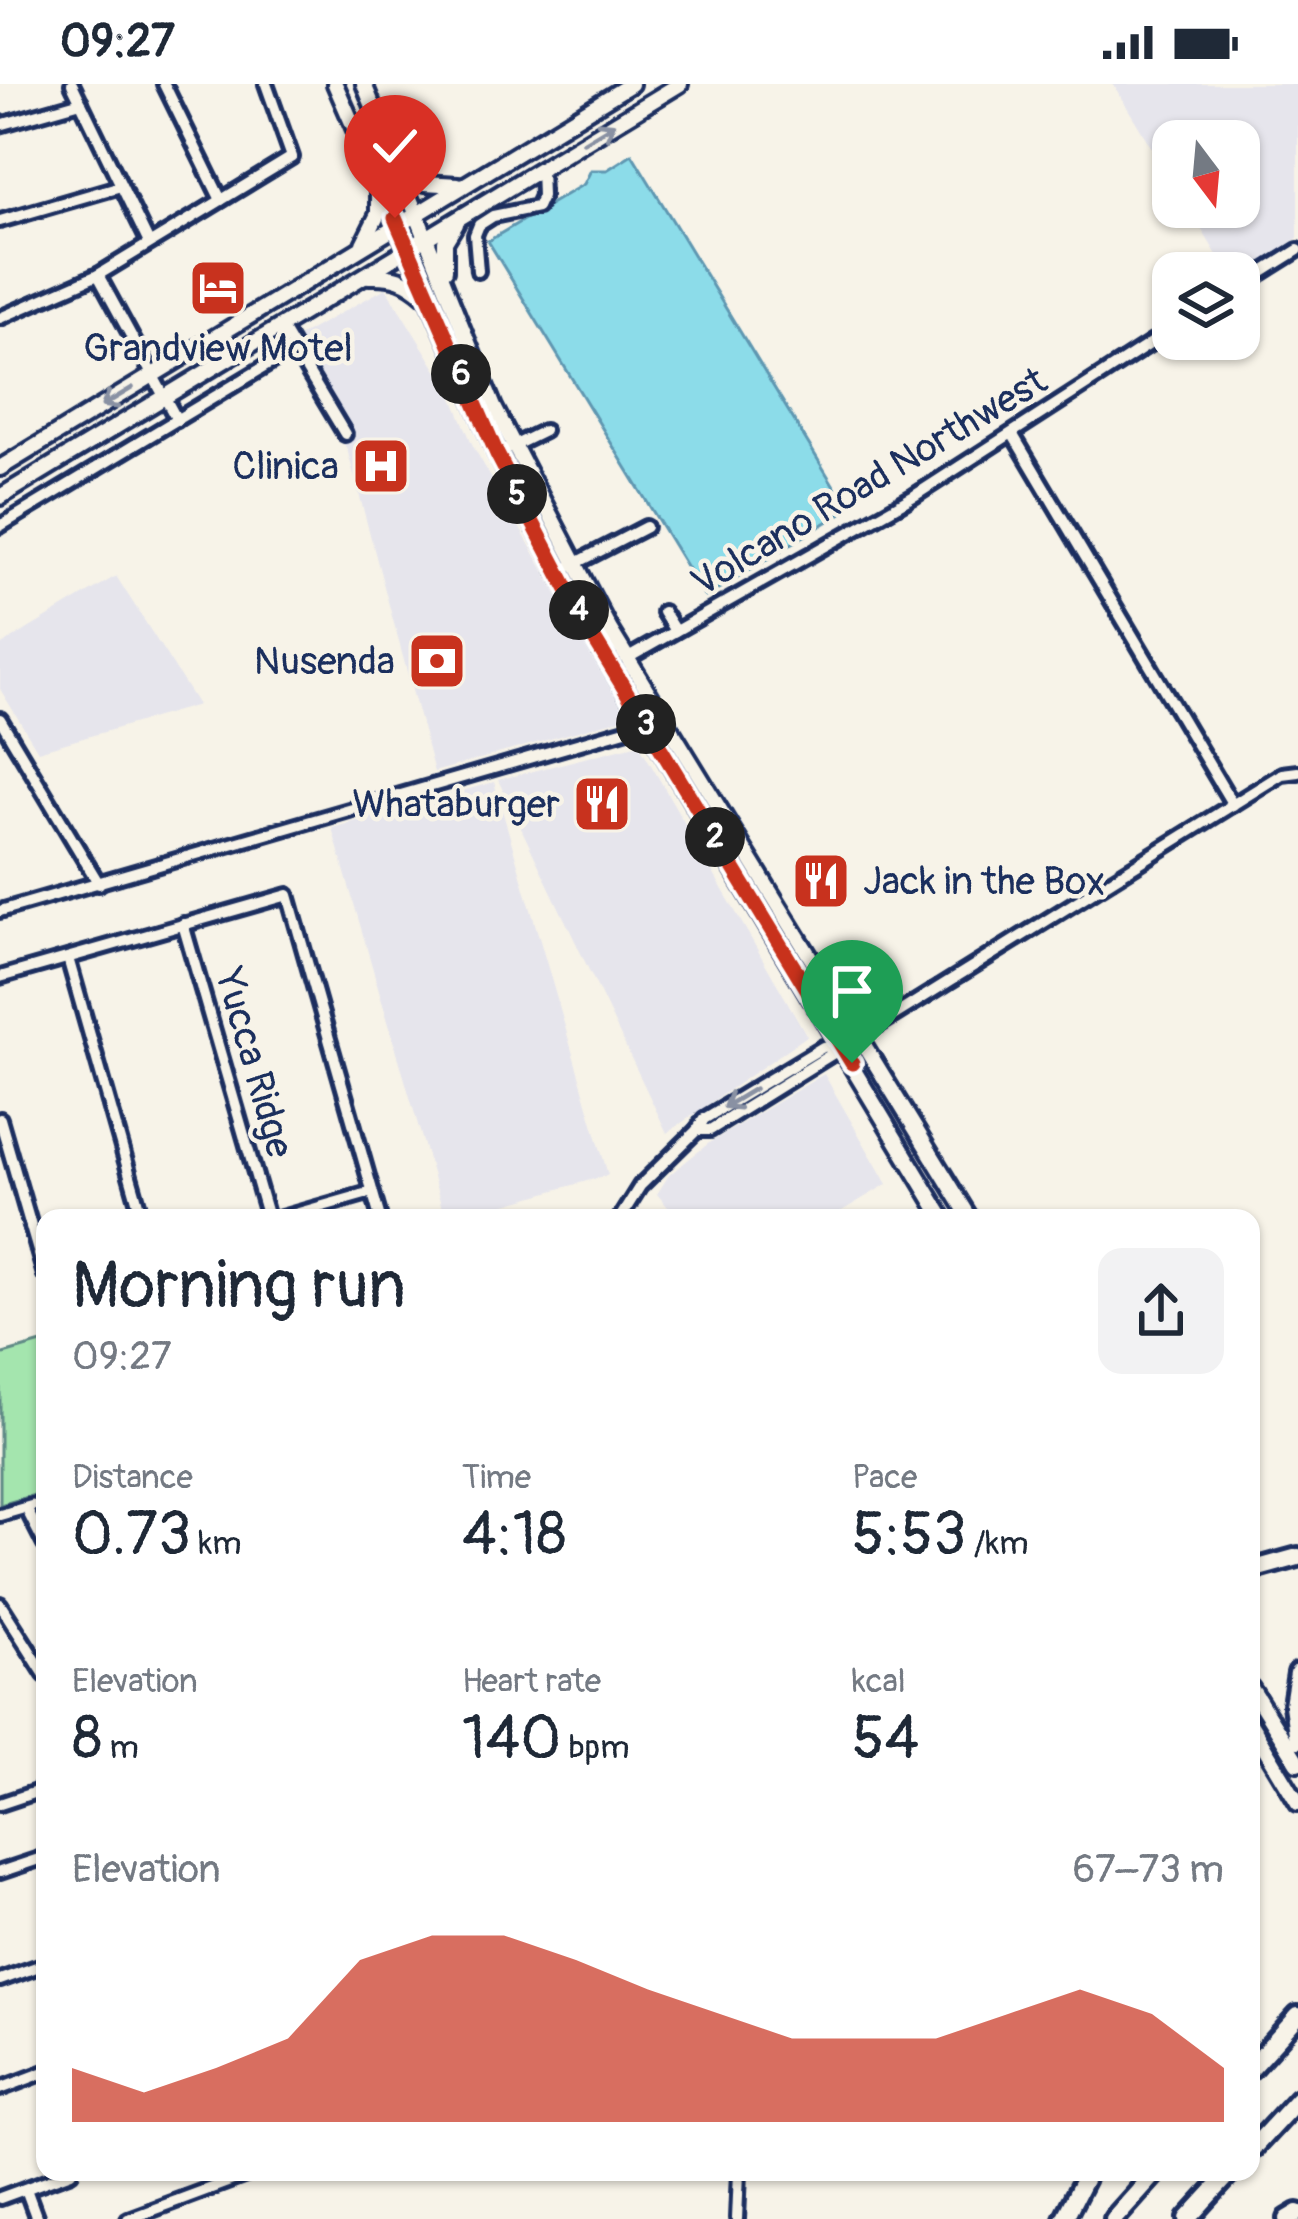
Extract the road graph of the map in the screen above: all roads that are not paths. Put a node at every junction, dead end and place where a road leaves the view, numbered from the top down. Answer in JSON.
{"nodes":[{"id":1,"x":72,"y":84,"type":"edge"},
{"id":2,"x":164,"y":84,"type":"edge"},
{"id":3,"x":266,"y":84,"type":"edge"},
{"id":4,"x":335,"y":84,"type":"edge"},
{"id":5,"x":364,"y":84,"type":"edge"},
{"id":6,"x":632,"y":84,"type":"edge"},
{"id":7,"x":680,"y":84,"type":"edge"},
{"id":8,"x":80,"y":102,"type":"junction"},
{"id":9,"x":0,"y":125,"type":"edge"},
{"id":10,"x":389,"y":146,"type":"junction"},
{"id":11,"x":542,"y":168,"type":"junction"},
{"id":12,"x":377,"y":175,"type":"junction"},
{"id":13,"x":469,"y":184,"type":"junction"},
{"id":14,"x":122,"y":186,"type":"junction"},
{"id":15,"x":221,"y":200,"type":"junction"},
{"id":16,"x":416,"y":214,"type":"junction"},
{"id":17,"x":460,"y":218,"type":"junction"},
{"id":18,"x":0,"y":221,"type":"edge"},
{"id":19,"x":398,"y":226,"type":"junction"},
{"id":20,"x":427,"y":238,"type":"junction"},
{"id":21,"x":149,"y":243,"type":"junction"},
{"id":22,"x":360,"y":248,"type":"junction"},
{"id":23,"x":408,"y":249,"type":"junction"},
{"id":24,"x":1298,"y":250,"type":"edge"},
{"id":25,"x":478,"y":271,"type":"dead end"},
{"id":26,"x":1260,"y":274,"type":"edge"},
{"id":27,"x":98,"y":275,"type":"junction"},
{"id":28,"x":365,"y":276,"type":"junction"},
{"id":29,"x":446,"y":287,"type":"junction"},
{"id":30,"x":429,"y":299,"type":"junction"},
{"id":31,"x":0,"y":318,"type":"edge"},
{"id":32,"x":280,"y":327,"type":"junction"},
{"id":33,"x":1152,"y":343,"type":"edge"},
{"id":34,"x":294,"y":350,"type":"junction"},
{"id":35,"x":152,"y":375,"type":"junction"},
{"id":36,"x":164,"y":398,"type":"junction"},
{"id":37,"x":177,"y":420,"type":"junction"},
{"id":38,"x":544,"y":431,"type":"dead end"},
{"id":39,"x":345,"y":434,"type":"dead end"},
{"id":40,"x":1013,"y":435,"type":"junction"},
{"id":41,"x":514,"y":447,"type":"junction"},
{"id":42,"x":497,"y":454,"type":"junction"},
{"id":43,"x":0,"y":468,"type":"edge"},
{"id":44,"x":0,"y":497,"type":"edge"},
{"id":45,"x":0,"y":526,"type":"edge"},
{"id":46,"x":646,"y":526,"type":"dead end"},
{"id":47,"x":575,"y":564,"type":"junction"},
{"id":48,"x":559,"y":572,"type":"junction"},
{"id":49,"x":663,"y":612,"type":"dead end"},
{"id":50,"x":675,"y":631,"type":"junction"},
{"id":51,"x":601,"y":638,"type":"junction"},
{"id":52,"x":628,"y":658,"type":"junction"},
{"id":53,"x":648,"y":691,"type":"junction"},
{"id":54,"x":0,"y":719,"type":"edge"},
{"id":55,"x":646,"y":724,"type":"junction"},
{"id":56,"x":699,"y":772,"type":"junction"},
{"id":57,"x":1298,"y":772,"type":"edge"},
{"id":58,"x":1233,"y":805,"type":"junction"},
{"id":59,"x":99,"y":884,"type":"junction"},
{"id":60,"x":0,"y":911,"type":"edge"},
{"id":61,"x":183,"y":924,"type":"junction"},
{"id":62,"x":68,"y":958,"type":"junction"},
{"id":63,"x":0,"y":977,"type":"edge"},
{"id":64,"x":859,"y":1034,"type":"junction"},
{"id":65,"x":841,"y":1045,"type":"junction"},
{"id":66,"x":0,"y":1119,"type":"edge"},
{"id":67,"x":372,"y":1192,"type":"junction"},
{"id":68,"x":139,"y":1209,"type":"edge"},
{"id":69,"x":265,"y":1209,"type":"edge"},
{"id":70,"x":312,"y":1209,"type":"edge"},
{"id":71,"x":377,"y":1209,"type":"edge"},
{"id":72,"x":626,"y":1209,"type":"edge"},
{"id":73,"x":938,"y":1209,"type":"edge"},
{"id":74,"x":965,"y":1209,"type":"edge"},
{"id":75,"x":36,"y":1244,"type":"edge"},
{"id":76,"x":36,"y":1505,"type":"edge"},
{"id":77,"x":26,"y":1508,"type":"junction"},
{"id":78,"x":0,"y":1515,"type":"edge"},
{"id":79,"x":36,"y":1527,"type":"edge"},
{"id":80,"x":1298,"y":1556,"type":"edge"},
{"id":81,"x":1260,"y":1557,"type":"edge"},
{"id":82,"x":1260,"y":1567,"type":"edge"},
{"id":83,"x":0,"y":1604,"type":"edge"},
{"id":84,"x":36,"y":1661,"type":"edge"},
{"id":85,"x":1298,"y":1673,"type":"edge"},
{"id":86,"x":1260,"y":1702,"type":"edge"},
{"id":87,"x":1260,"y":1740,"type":"edge"},
{"id":88,"x":1298,"y":1740,"type":"edge"},
{"id":89,"x":1298,"y":1763,"type":"edge"},
{"id":90,"x":36,"y":1792,"type":"edge"},
{"id":91,"x":1298,"y":1803,"type":"edge"},
{"id":92,"x":0,"y":1804,"type":"edge"},
{"id":93,"x":36,"y":1860,"type":"edge"},
{"id":94,"x":0,"y":1872,"type":"edge"},
{"id":95,"x":36,"y":1967,"type":"edge"},
{"id":96,"x":0,"y":1981,"type":"edge"},
{"id":97,"x":1298,"y":2016,"type":"edge"},
{"id":98,"x":1260,"y":2058,"type":"edge"},
{"id":99,"x":36,"y":2075,"type":"edge"},
{"id":100,"x":0,"y":2089,"type":"edge"},
{"id":101,"x":1298,"y":2098,"type":"edge"},
{"id":102,"x":1260,"y":2140,"type":"edge"},
{"id":103,"x":46,"y":2181,"type":"edge"},
{"id":104,"x":230,"y":2181,"type":"edge"},
{"id":105,"x":739,"y":2181,"type":"edge"},
{"id":106,"x":1083,"y":2181,"type":"edge"},
{"id":107,"x":1148,"y":2181,"type":"edge"},
{"id":108,"x":1223,"y":2181,"type":"edge"},
{"id":109,"x":26,"y":2188,"type":"junction"},
{"id":110,"x":0,"y":2198,"type":"edge"},
{"id":111,"x":1298,"y":2213,"type":"edge"},
{"id":112,"x":37,"y":2219,"type":"edge"},
{"id":113,"x":128,"y":2219,"type":"edge"},
{"id":114,"x":737,"y":2219,"type":"edge"},
{"id":115,"x":1064,"y":2219,"type":"edge"},
{"id":116,"x":1114,"y":2219,"type":"edge"},
{"id":117,"x":1188,"y":2219,"type":"edge"},
{"id":118,"x":1288,"y":2219,"type":"edge"}],
"edges":[{"from":1,"to":8,"type":"street"},
{"from":2,"to":15,"type":"street"},
{"from":3,"to":15,"type":"street"},
{"from":4,"to":12,"type":"main road"},
{"from":5,"to":10,"type":"main road"},
{"from":6,"to":13,"type":"main road"},
{"from":11,"to":7,"type":"main road","one_way":true},
{"from":8,"to":9,"type":"street"},
{"from":8,"to":14,"type":"street"},
{"from":10,"to":13,"type":"main road"},
{"from":10,"to":16,"type":"main road"},
{"from":11,"to":17,"type":"main road"},
{"from":11,"to":25,"type":"street"},
{"from":12,"to":19,"type":"main road"},
{"from":12,"to":22,"type":"main road"},
{"from":13,"to":16,"type":"main road"},
{"from":14,"to":18,"type":"street"},
{"from":14,"to":21,"type":"street"},
{"from":15,"to":21,"type":"street"},
{"from":16,"to":19,"type":"main road"},
{"from":16,"to":20,"type":"main road"},
{"from":17,"to":20,"type":"main road"},
{"from":17,"to":29,"type":"main road"},
{"from":19,"to":22,"type":"main road"},
{"from":19,"to":23,"type":"main road"},
{"from":20,"to":23,"type":"main road"},
{"from":20,"to":29,"type":"main road"},
{"from":21,"to":27,"type":"street"},
{"from":22,"to":35,"type":"main road"},
{"from":23,"to":28,"type":"main road"},
{"from":23,"to":30,"type":"main road"},
{"from":24,"to":26,"type":"street"},
{"from":27,"to":31,"type":"street"},
{"from":27,"to":35,"type":"street"},
{"from":28,"to":30,"type":"main road"},
{"from":28,"to":32,"type":"main road"},
{"from":29,"to":41,"type":"main road"},
{"from":30,"to":42,"type":"main road"},
{"from":32,"to":34,"type":"street"},
{"from":32,"to":36,"type":"main road"},
{"from":33,"to":40,"type":"street","name":"Volcano Road Northwest"},
{"from":34,"to":37,"type":"street"},
{"from":34,"to":39,"type":"street"},
{"from":35,"to":36,"type":"street"},
{"from":35,"to":43,"type":"main road","one_way":true},
{"from":36,"to":37,"type":"street"},
{"from":36,"to":44,"type":"main road"},
{"from":37,"to":45,"type":"street"},
{"from":38,"to":41,"type":"street"},
{"from":40,"to":50,"type":"street","name":"Volcano Road Northwest"},
{"from":40,"to":58,"type":"street"},
{"from":41,"to":42,"type":"street"},
{"from":41,"to":47,"type":"main road"},
{"from":42,"to":48,"type":"main road"},
{"from":46,"to":47,"type":"street"},
{"from":47,"to":48,"type":"street"},
{"from":47,"to":52,"type":"main road"},
{"from":48,"to":51,"type":"main road"},
{"from":49,"to":50,"type":"street"},
{"from":50,"to":52,"type":"street","name":"Volcano Road Northwest"},
{"from":51,"to":52,"type":"street"},
{"from":51,"to":53,"type":"main road"},
{"from":51,"to":55,"type":"main road"},
{"from":52,"to":53,"type":"main road"},
{"from":53,"to":56,"type":"main road"},
{"from":54,"to":59,"type":"street"},
{"from":55,"to":56,"type":"main road"},
{"from":55,"to":59,"type":"street"},
{"from":55,"to":65,"type":"main road"},
{"from":56,"to":64,"type":"main road"},
{"from":57,"to":58,"type":"street"},
{"from":58,"to":64,"type":"street"},
{"from":59,"to":60,"type":"street"},
{"from":61,"to":62,"type":"street"},
{"from":61,"to":67,"type":"street"},
{"from":61,"to":69,"type":"street","name":"Yucca Ridge"},
{"from":62,"to":63,"type":"street"},
{"from":62,"to":68,"type":"street"},
{"from":64,"to":65,"type":"street"},
{"from":64,"to":74,"type":"main road"},
{"from":65,"to":72,"type":"street"},
{"from":65,"to":73,"type":"main road"},
{"from":66,"to":75,"type":"street"},
{"from":67,"to":70,"type":"street"},
{"from":67,"to":71,"type":"street"},
{"from":76,"to":77,"type":"street"},
{"from":77,"to":78,"type":"street"},
{"from":77,"to":79,"type":"street"},
{"from":80,"to":81,"type":"highway"},
{"from":80,"to":82,"type":"highway"},
{"from":83,"to":84,"type":"street"},
{"from":85,"to":88,"type":"highway"},
{"from":86,"to":89,"type":"main road"},
{"from":87,"to":91,"type":"main road"},
{"from":90,"to":92,"type":"street"},
{"from":93,"to":94,"type":"street"},
{"from":95,"to":96,"type":"street"},
{"from":97,"to":98,"type":"highway"},
{"from":99,"to":100,"type":"street"},
{"from":101,"to":102,"type":"highway"},
{"from":103,"to":109,"type":"street"},
{"from":104,"to":113,"type":"street"},
{"from":105,"to":114,"type":"street"},
{"from":106,"to":115,"type":"highway"},
{"from":107,"to":116,"type":"highway"},
{"from":108,"to":117,"type":"highway"},
{"from":109,"to":110,"type":"street"},
{"from":109,"to":112,"type":"street"},
{"from":111,"to":118,"type":"highway"}]}
